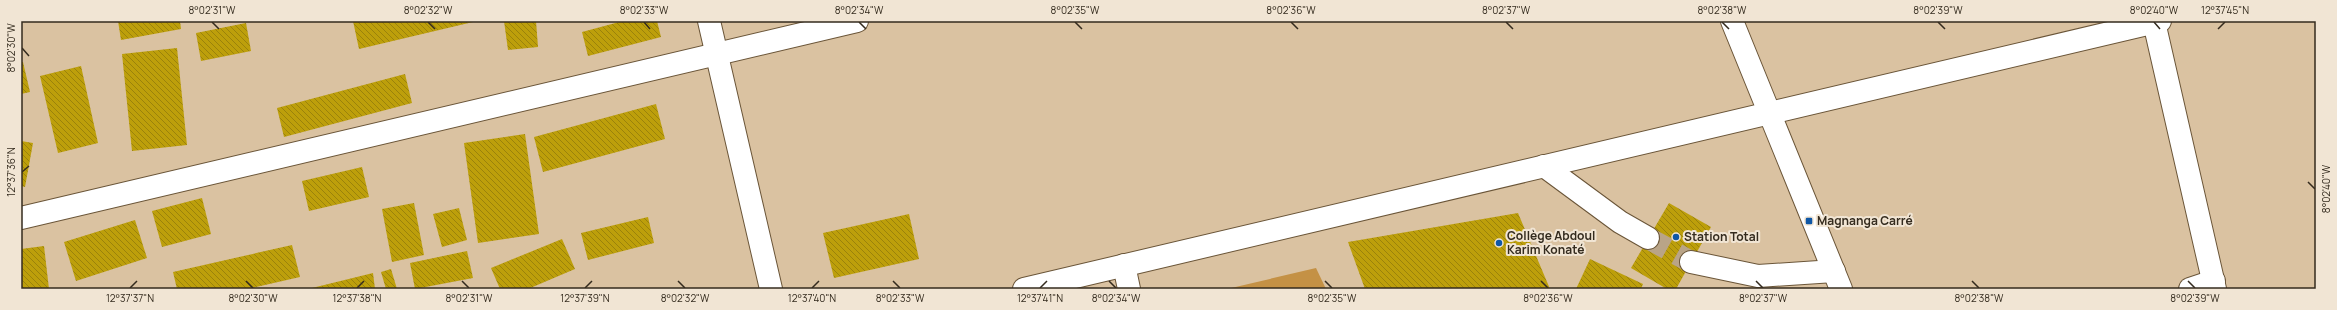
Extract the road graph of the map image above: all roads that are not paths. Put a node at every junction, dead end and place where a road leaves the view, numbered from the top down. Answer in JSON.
{"nodes":[{"id":1,"x":709,"y":21,"type":"edge"},
{"id":2,"x":857,"y":21,"type":"edge"},
{"id":3,"x":1732,"y":21,"type":"edge"},
{"id":4,"x":2157,"y":22,"type":"edge"},
{"id":5,"x":716,"y":54,"type":"junction"},
{"id":6,"x":1769,"y":114,"type":"junction"},
{"id":7,"x":1544,"y":166,"type":"junction"},
{"id":8,"x":21,"y":218,"type":"edge"},
{"id":9,"x":1648,"y":238,"type":"tunnel mouth"},
{"id":10,"x":1691,"y":262,"type":"tunnel mouth"},
{"id":11,"x":1124,"y":265,"type":"junction"},
{"id":12,"x":1838,"y":280,"type":"edge"},
{"id":13,"x":2214,"y":285,"type":"edge"},
{"id":14,"x":771,"y":289,"type":"edge"},
{"id":15,"x":1024,"y":289,"type":"edge"},
{"id":16,"x":1129,"y":289,"type":"edge"},
{"id":17,"x":2190,"y":289,"type":"edge"}],
"edges":[{"from":1,"to":5,"type":"street"},
{"from":2,"to":5,"type":"street"},
{"from":3,"to":6,"type":"street"},
{"from":4,"to":6,"type":"street"},
{"from":4,"to":13,"type":"street"},
{"from":5,"to":8,"type":"street"},
{"from":5,"to":14,"type":"street"},
{"from":6,"to":7,"type":"street"},
{"from":6,"to":12,"type":"street"},
{"from":7,"to":9,"type":"street"},
{"from":7,"to":11,"type":"street"},
{"from":10,"to":12,"type":"street"},
{"from":11,"to":15,"type":"street"},
{"from":11,"to":16,"type":"street"},
{"from":13,"to":17,"type":"street"}]}
